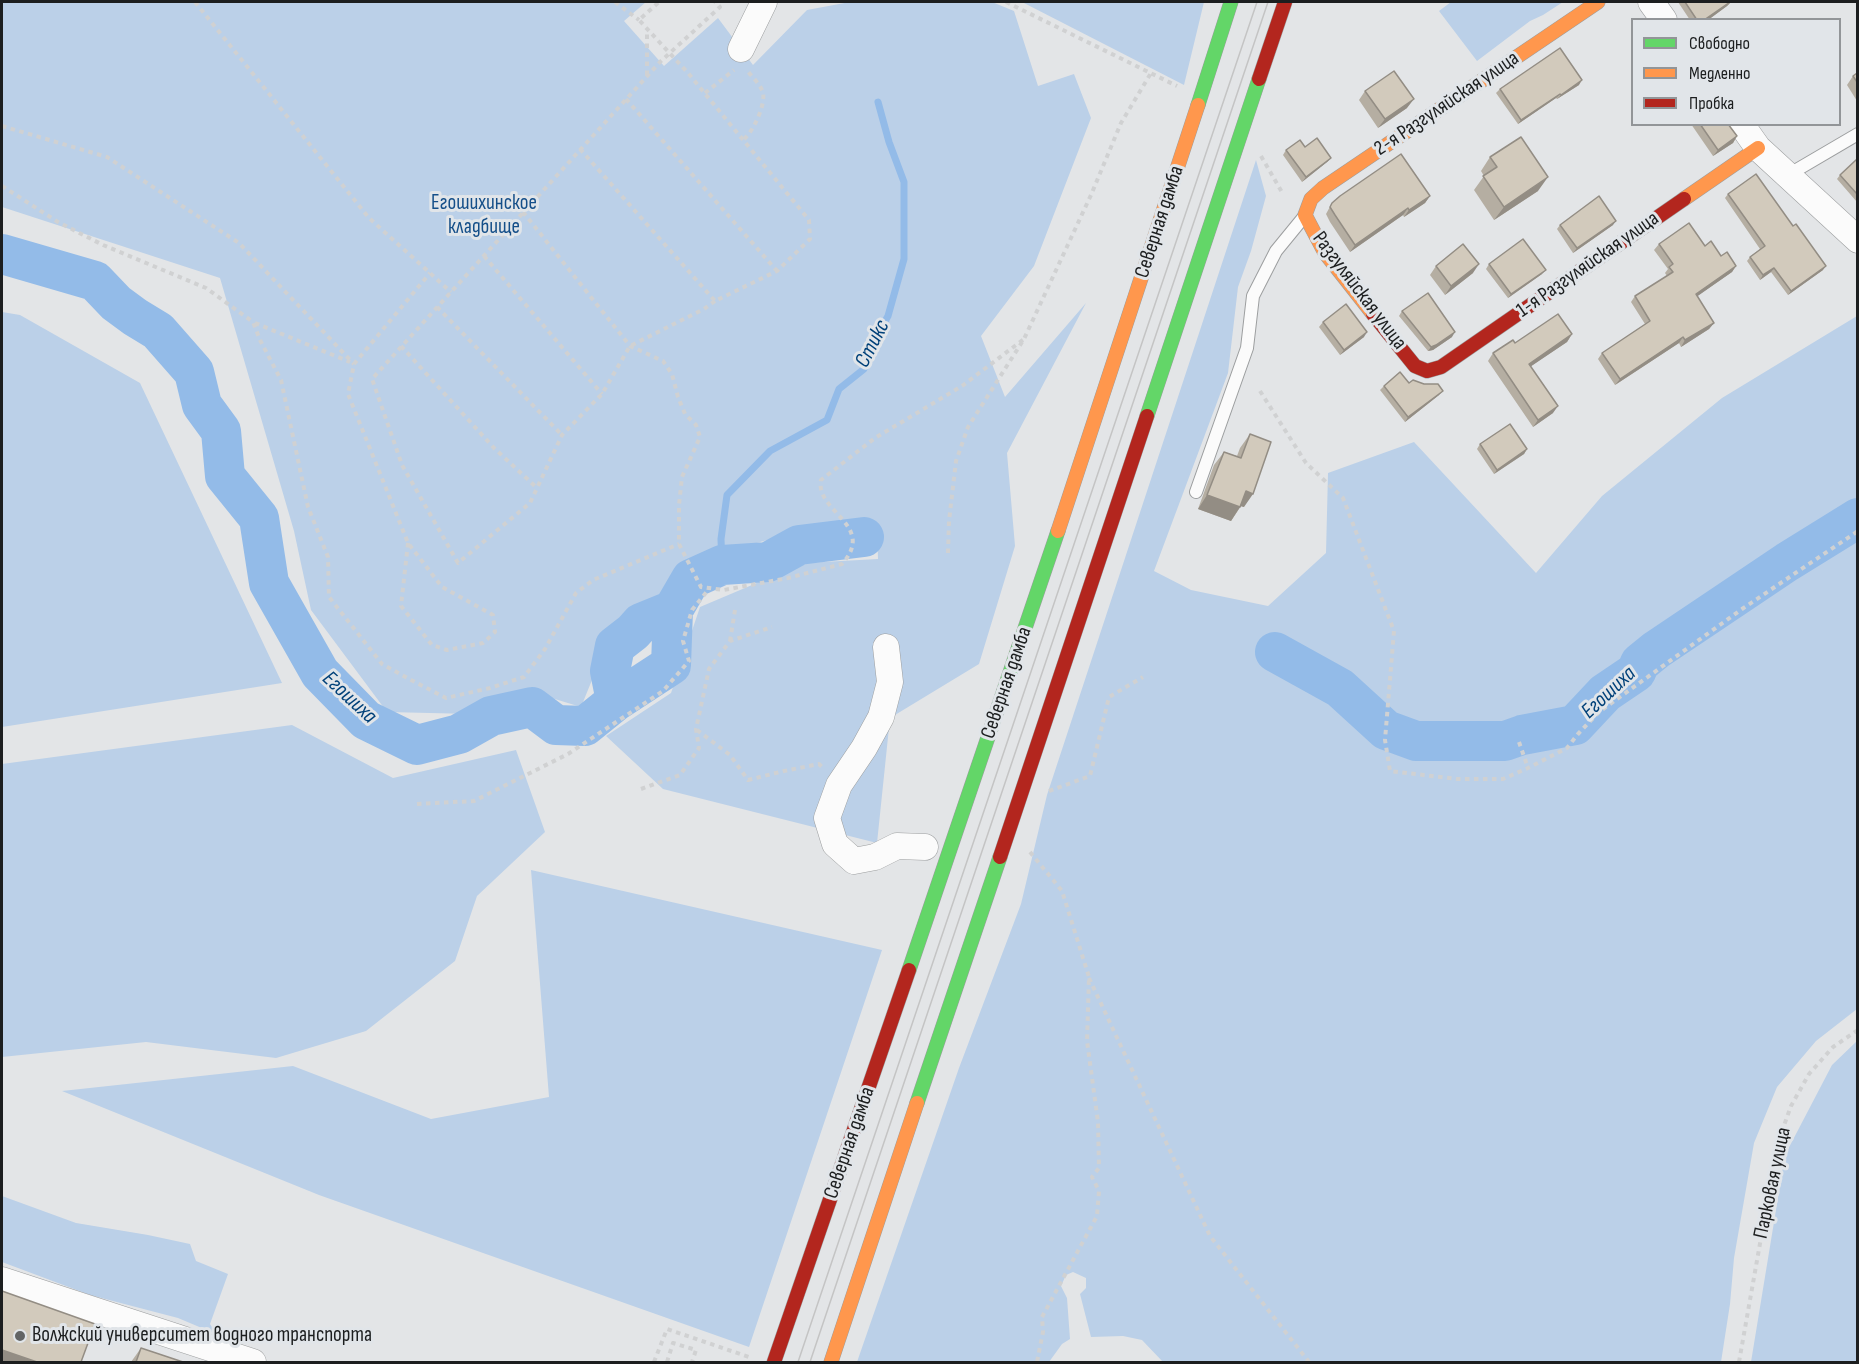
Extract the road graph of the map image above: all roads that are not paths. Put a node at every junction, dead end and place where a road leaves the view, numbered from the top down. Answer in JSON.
{"nodes":[{"id":1,"x":764,"y":2,"type":"edge"},
{"id":2,"x":1231,"y":2,"type":"edge"},
{"id":3,"x":1285,"y":2,"type":"edge"},
{"id":4,"x":1598,"y":2,"type":"edge"},
{"id":5,"x":1651,"y":2,"type":"edge"},
{"id":6,"x":1663,"y":18,"type":"edge"},
{"id":7,"x":741,"y":50,"type":"dead end"},
{"id":8,"x":1742,"y":126,"type":"edge"},
{"id":9,"x":1857,"y":134,"type":"edge"},
{"id":10,"x":1758,"y":148,"type":"junction"},
{"id":11,"x":1788,"y":176,"type":"junction"},
{"id":12,"x":1305,"y":215,"type":"junction"},
{"id":13,"x":1857,"y":240,"type":"edge"},
{"id":14,"x":1415,"y":366,"type":"joint"},
{"id":15,"x":1196,"y":492,"type":"dead end"},
{"id":16,"x":886,"y":647,"type":"dead end"},
{"id":17,"x":925,"y":847,"type":"dead end"},
{"id":18,"x":2,"y":1280,"type":"edge"},
{"id":19,"x":253,"y":1362,"type":"edge"},
{"id":20,"x":774,"y":1362,"type":"edge"},
{"id":21,"x":831,"y":1362,"type":"edge"}],
"edges":[{"from":1,"to":7,"type":"street"},
{"from":2,"to":20,"type":"main road","name":"Северная дамба"},
{"from":3,"to":21,"type":"main road"},
{"from":4,"to":12,"type":"main road","name":"2-я Разгуляйская улица"},
{"from":5,"to":6,"type":"street"},
{"from":8,"to":10,"type":"street"},
{"from":9,"to":11,"type":"lane"},
{"from":10,"to":11,"type":"street"},
{"from":10,"to":14,"type":"main road","name":"1-я Разгуляйская улица"},
{"from":11,"to":13,"type":"street"},
{"from":12,"to":14,"type":"main road","name":"Разгуляйская улица"},
{"from":12,"to":15,"type":"lane"},
{"from":16,"to":17,"type":"street"},
{"from":18,"to":19,"type":"street"}]}
